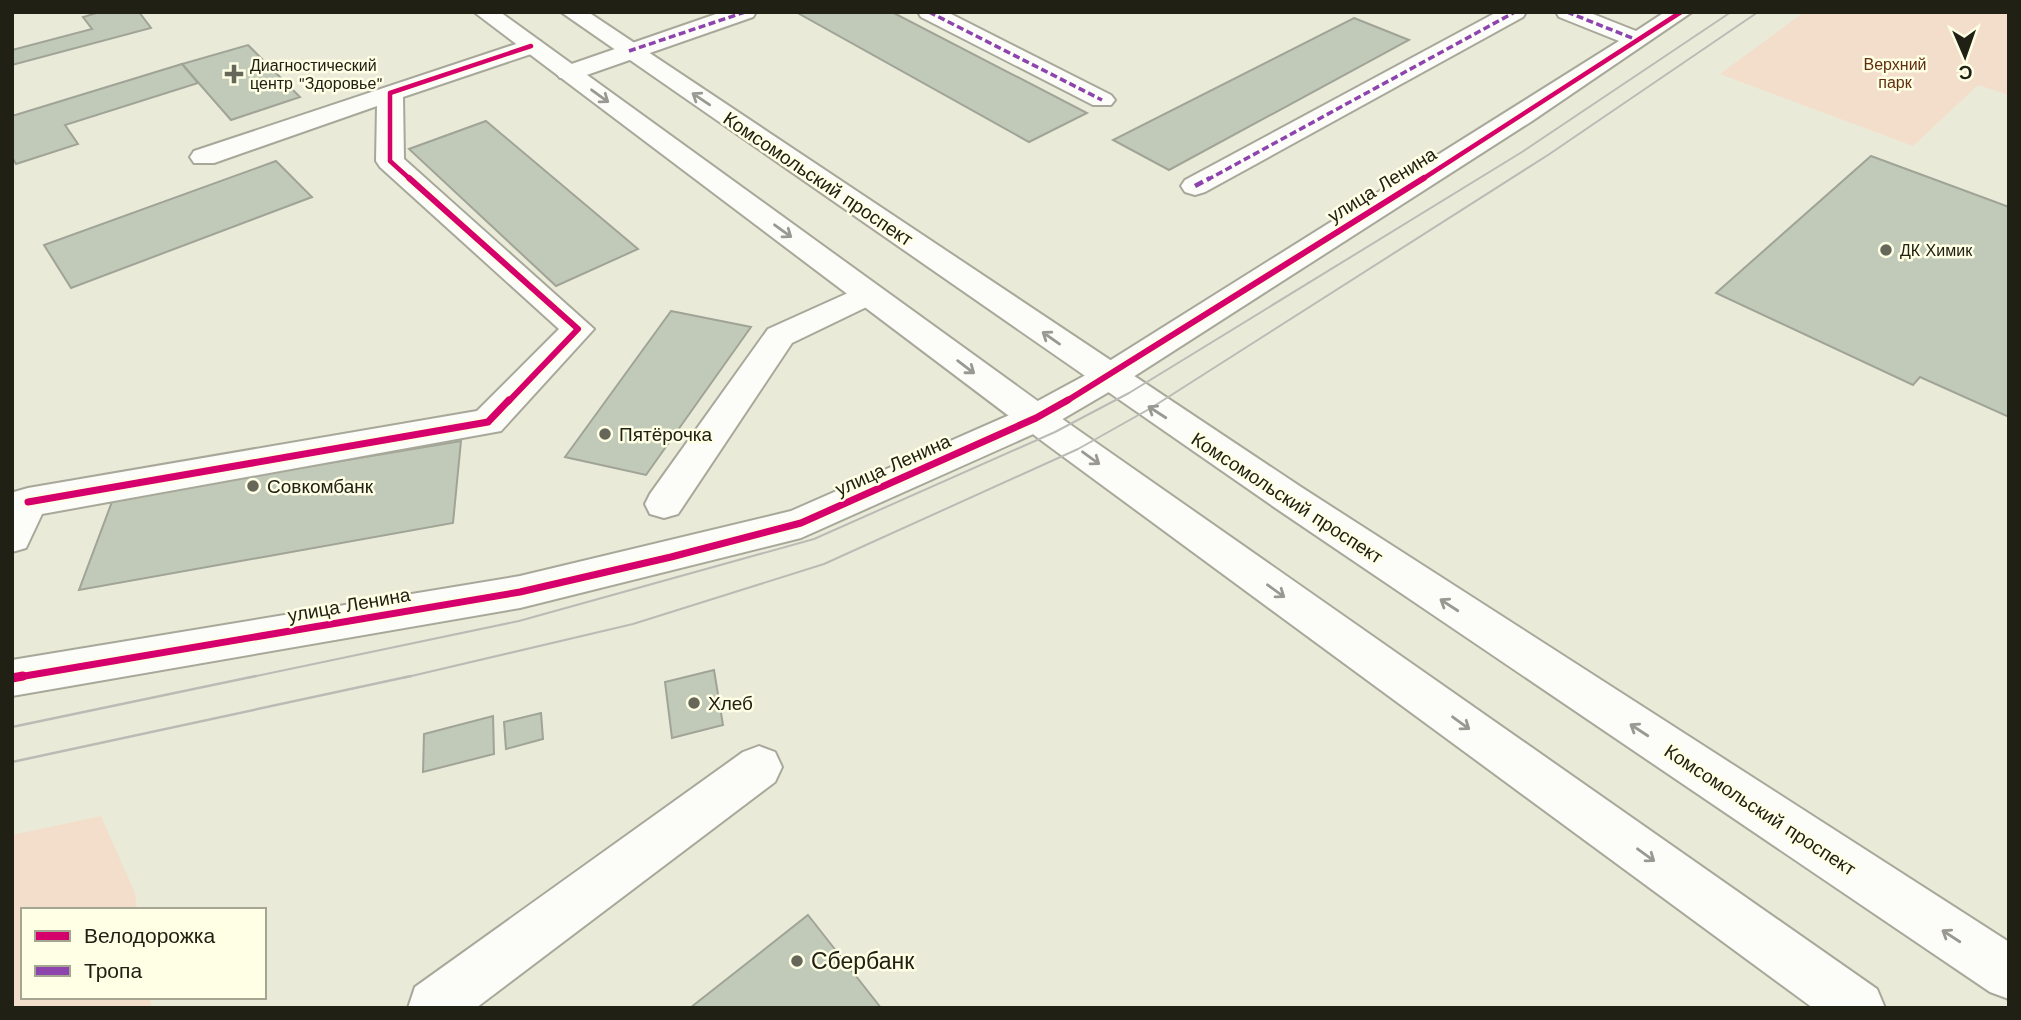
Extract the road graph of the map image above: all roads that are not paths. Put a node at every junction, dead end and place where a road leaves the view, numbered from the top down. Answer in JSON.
{"nodes":[{"id":1,"x":485,"y":12,"type":"edge"},
{"id":2,"x":572,"y":12,"type":"edge"},
{"id":3,"x":746,"y":12,"type":"edge"},
{"id":4,"x":929,"y":12,"type":"edge"},
{"id":5,"x":1515,"y":12,"type":"edge"},
{"id":6,"x":1567,"y":12,"type":"edge"},
{"id":7,"x":1681,"y":12,"type":"edge"},
{"id":8,"x":1637,"y":40,"type":"junction"},
{"id":9,"x":531,"y":46,"type":"junction"},
{"id":10,"x":629,"y":51,"type":"junction"},
{"id":11,"x":569,"y":73,"type":"junction"},
{"id":12,"x":390,"y":93,"type":"junction"},
{"id":13,"x":1102,"y":100,"type":"dead end"},
{"id":14,"x":204,"y":157,"type":"dead end"},
{"id":15,"x":1195,"y":186,"type":"dead end"},
{"id":16,"x":868,"y":294,"type":"junction"},
{"id":17,"x":1107,"y":377,"type":"junction"},
{"id":18,"x":1036,"y":418,"type":"junction"},
{"id":19,"x":664,"y":504,"type":"dead end"},
{"id":20,"x":12,"y":537,"type":"edge"},
{"id":21,"x":12,"y":678,"type":"edge"},
{"id":22,"x":759,"y":767,"type":"dead end"},
{"id":23,"x":2009,"y":973,"type":"edge"},
{"id":24,"x":435,"y":1008,"type":"edge"},
{"id":25,"x":1858,"y":1008,"type":"edge"}],
"edges":[{"from":1,"to":9,"type":"street"},
{"from":2,"to":10,"type":"street","name":"Комсомольский проспект"},
{"from":3,"to":10,"type":"street"},
{"from":4,"to":13,"type":"street"},
{"from":5,"to":15,"type":"street"},
{"from":6,"to":8,"type":"street"},
{"from":7,"to":8,"type":"street","name":"улица Ленина"},
{"from":8,"to":17,"type":"street","name":"улица Ленина"},
{"from":9,"to":11,"type":"street"},
{"from":9,"to":12,"type":"street"},
{"from":10,"to":11,"type":"street"},
{"from":17,"to":10,"type":"street","name":"Комсомольский проспект","one_way":true},
{"from":11,"to":16,"type":"street","one_way":true},
{"from":12,"to":14,"type":"street"},
{"from":12,"to":20,"type":"street"},
{"from":16,"to":18,"type":"street","one_way":true},
{"from":16,"to":19,"type":"street"},
{"from":17,"to":18,"type":"street","name":"улица Ленина"},
{"from":23,"to":17,"type":"street","name":"Комсомольский проспект","one_way":true},
{"from":18,"to":21,"type":"street","name":"улица Ленина"},
{"from":18,"to":25,"type":"street","one_way":true},
{"from":22,"to":24,"type":"street"}]}
